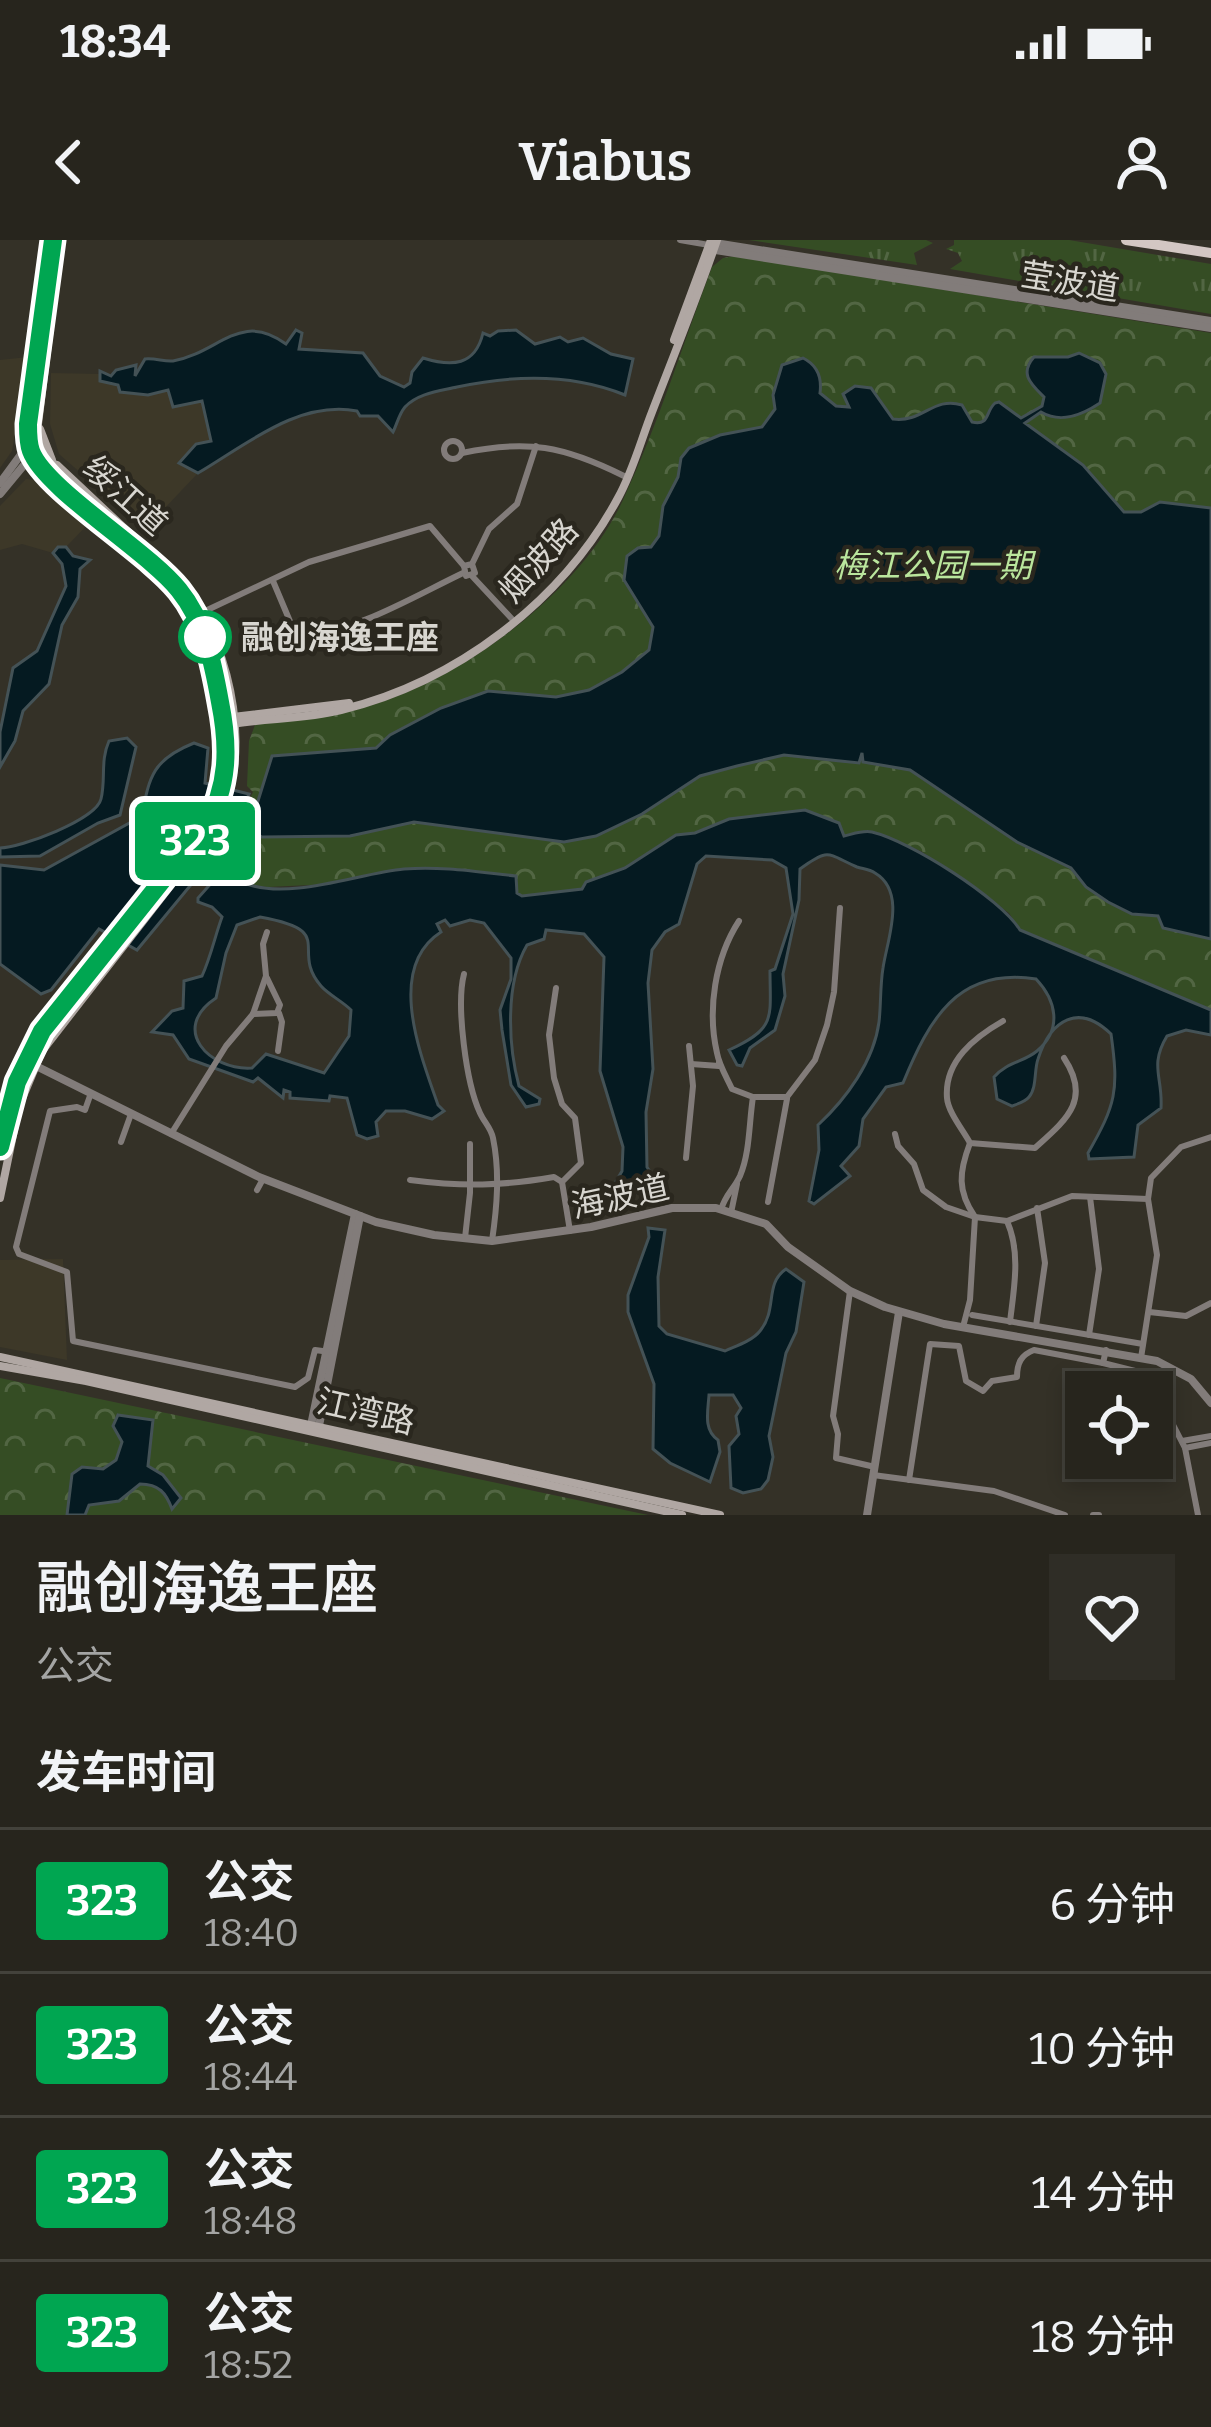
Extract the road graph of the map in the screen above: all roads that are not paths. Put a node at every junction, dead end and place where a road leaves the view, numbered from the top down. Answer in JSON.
{"nodes":[{"id":1,"x":57,"y":240,"type":"edge"},
{"id":2,"x":680,"y":240,"type":"edge"},
{"id":3,"x":1126,"y":240,"type":"edge"},
{"id":4,"x":712,"y":244,"type":"edge"},
{"id":5,"x":1211,"y":253,"type":"edge"},
{"id":6,"x":1211,"y":324,"type":"edge"},
{"id":7,"x":38,"y":418,"type":"junction"},
{"id":8,"x":536,"y":446,"type":"junction"},
{"id":9,"x":462,"y":453,"type":"dead end"},
{"id":10,"x":28,"y":456,"type":"junction"},
{"id":11,"x":57,"y":465,"type":"junction"},
{"id":12,"x":624,"y":476,"type":"junction"},
{"id":13,"x":0,"y":483,"type":"edge"},
{"id":14,"x":0,"y":494,"type":"edge"},
{"id":15,"x":468,"y":570,"type":"junction"},
{"id":16,"x":272,"y":580,"type":"junction"},
{"id":17,"x":203,"y":611,"type":"junction"},
{"id":18,"x":512,"y":619,"type":"junction"},
{"id":19,"x":229,"y":721,"type":"junction"},
{"id":20,"x":841,"y":908,"type":"dead end"},
{"id":21,"x":739,"y":922,"type":"dead end"},
{"id":22,"x":267,"y":932,"type":"dead end"},
{"id":23,"x":464,"y":974,"type":"dead end"},
{"id":24,"x":266,"y":976,"type":"junction"},
{"id":25,"x":556,"y":988,"type":"dead end"},
{"id":26,"x":278,"y":1010,"type":"junction"},
{"id":27,"x":253,"y":1014,"type":"junction"},
{"id":28,"x":1003,"y":1021,"type":"dead end"},
{"id":29,"x":689,"y":1046,"type":"dead end"},
{"id":30,"x":278,"y":1052,"type":"dead end"},
{"id":31,"x":717,"y":1054,"type":"junction"},
{"id":32,"x":1064,"y":1058,"type":"dead end"},
{"id":33,"x":30,"y":1063,"type":"junction"},
{"id":34,"x":691,"y":1064,"type":"junction"},
{"id":35,"x":92,"y":1093,"type":"junction"},
{"id":36,"x":753,"y":1097,"type":"junction"},
{"id":37,"x":787,"y":1097,"type":"junction"},
{"id":38,"x":131,"y":1114,"type":"junction"},
{"id":39,"x":171,"y":1134,"type":"junction"},
{"id":40,"x":895,"y":1134,"type":"dead end"},
{"id":41,"x":1211,"y":1137,"type":"edge"},
{"id":42,"x":121,"y":1142,"type":"dead end"},
{"id":43,"x":970,"y":1143,"type":"junction"},
{"id":44,"x":470,"y":1144,"type":"dead end"},
{"id":45,"x":0,"y":1147,"type":"edge"},
{"id":46,"x":686,"y":1158,"type":"dead end"},
{"id":47,"x":263,"y":1179,"type":"junction"},
{"id":48,"x":410,"y":1180,"type":"dead end"},
{"id":49,"x":562,"y":1182,"type":"junction"},
{"id":50,"x":497,"y":1186,"type":"junction"},
{"id":51,"x":471,"y":1187,"type":"junction"},
{"id":52,"x":257,"y":1190,"type":"dead end"},
{"id":53,"x":1090,"y":1197,"type":"junction"},
{"id":54,"x":0,"y":1198,"type":"edge"},
{"id":55,"x":1148,"y":1199,"type":"junction"},
{"id":56,"x":768,"y":1202,"type":"dead end"},
{"id":57,"x":1037,"y":1208,"type":"junction"},
{"id":58,"x":726,"y":1211,"type":"junction"},
{"id":59,"x":357,"y":1215,"type":"junction"},
{"id":60,"x":975,"y":1217,"type":"junction"},
{"id":61,"x":1007,"y":1221,"type":"junction"},
{"id":62,"x":570,"y":1231,"type":"junction"},
{"id":63,"x":465,"y":1238,"type":"junction"},
{"id":64,"x":492,"y":1241,"type":"junction"},
{"id":65,"x":850,"y":1291,"type":"junction"},
{"id":66,"x":970,"y":1300,"type":"junction"},
{"id":67,"x":1211,"y":1303,"type":"edge"},
{"id":68,"x":899,"y":1312,"type":"junction"},
{"id":69,"x":1149,"y":1312,"type":"junction"},
{"id":70,"x":972,"y":1316,"type":"junction"},
{"id":71,"x":1010,"y":1322,"type":"junction"},
{"id":72,"x":1036,"y":1326,"type":"junction"},
{"id":73,"x":967,"y":1328,"type":"junction"},
{"id":74,"x":1089,"y":1335,"type":"junction"},
{"id":75,"x":1143,"y":1344,"type":"junction"},
{"id":76,"x":1106,"y":1351,"type":"junction"},
{"id":77,"x":330,"y":1352,"type":"junction"},
{"id":78,"x":0,"y":1357,"type":"edge"},
{"id":79,"x":1141,"y":1358,"type":"junction"},
{"id":80,"x":1103,"y":1363,"type":"junction"},
{"id":81,"x":0,"y":1366,"type":"edge"},
{"id":82,"x":1211,"y":1402,"type":"edge"},
{"id":83,"x":315,"y":1428,"type":"junction"},
{"id":84,"x":1211,"y":1440,"type":"edge"},
{"id":85,"x":1183,"y":1444,"type":"junction"},
{"id":86,"x":874,"y":1471,"type":"junction"},
{"id":87,"x":909,"y":1480,"type":"junction"},
{"id":88,"x":682,"y":1515,"type":"edge"},
{"id":89,"x":720,"y":1515,"type":"edge"},
{"id":90,"x":867,"y":1515,"type":"edge"},
{"id":91,"x":1065,"y":1515,"type":"edge"},
{"id":92,"x":1198,"y":1515,"type":"edge"}],
"edges":[{"from":1,"to":7,"type":"main road","name":"绥江道"},
{"from":1,"to":10,"type":"main road","name":"绥江道"},
{"from":2,"to":4,"type":"street"},
{"from":3,"to":5,"type":"main road"},
{"from":4,"to":6,"type":"street","name":"莹波道"},
{"from":4,"to":12,"type":"main road","name":"烟波路"},
{"from":4,"to":19,"type":"main road","name":"烟波路"},
{"from":7,"to":10,"type":"main road","name":"绥江道"},
{"from":7,"to":11,"type":"main road"},
{"from":8,"to":9,"type":"street"},
{"from":8,"to":12,"type":"street"},
{"from":8,"to":15,"type":"street"},
{"from":10,"to":11,"type":"main road","name":"绥江道"},
{"from":10,"to":13,"type":"street"},
{"from":10,"to":14,"type":"street"},
{"from":10,"to":19,"type":"main road","name":"绥江道"},
{"from":11,"to":17,"type":"main road","name":"绥江道"},
{"from":12,"to":18,"type":"main road","name":"烟波路"},
{"from":15,"to":16,"type":"street"},
{"from":15,"to":16,"type":"street"},
{"from":15,"to":18,"type":"street"},
{"from":16,"to":17,"type":"street"},
{"from":17,"to":19,"type":"main road","name":"绥江道"},
{"from":18,"to":19,"type":"main road","name":"烟波路"},
{"from":19,"to":33,"type":"main road","name":"绥江道"},
{"from":20,"to":37,"type":"street"},
{"from":21,"to":31,"type":"street"},
{"from":22,"to":24,"type":"street"},
{"from":23,"to":50,"type":"street"},
{"from":24,"to":26,"type":"street"},
{"from":24,"to":27,"type":"street"},
{"from":25,"to":49,"type":"street"},
{"from":26,"to":27,"type":"street"},
{"from":26,"to":30,"type":"street"},
{"from":27,"to":39,"type":"street"},
{"from":28,"to":43,"type":"street"},
{"from":29,"to":34,"type":"street"},
{"from":31,"to":34,"type":"street"},
{"from":31,"to":36,"type":"street"},
{"from":32,"to":43,"type":"street"},
{"from":33,"to":35,"type":"street","name":"海波道"},
{"from":33,"to":45,"type":"main road"},
{"from":33,"to":54,"type":"main road"},
{"from":34,"to":46,"type":"street"},
{"from":35,"to":38,"type":"street","name":"海波道"},
{"from":35,"to":77,"type":"street"},
{"from":36,"to":37,"type":"street"},
{"from":36,"to":58,"type":"street"},
{"from":37,"to":56,"type":"street"},
{"from":38,"to":39,"type":"street","name":"海波道"},
{"from":38,"to":42,"type":"street"},
{"from":39,"to":47,"type":"street","name":"海波道"},
{"from":40,"to":60,"type":"street"},
{"from":41,"to":55,"type":"street"},
{"from":43,"to":60,"type":"street"},
{"from":44,"to":51,"type":"street"},
{"from":47,"to":52,"type":"street"},
{"from":47,"to":59,"type":"street","name":"海波道"},
{"from":48,"to":51,"type":"street"},
{"from":49,"to":50,"type":"street"},
{"from":49,"to":62,"type":"street"},
{"from":50,"to":51,"type":"street"},
{"from":50,"to":64,"type":"street"},
{"from":51,"to":63,"type":"street"},
{"from":53,"to":55,"type":"street"},
{"from":53,"to":57,"type":"street"},
{"from":53,"to":74,"type":"street"},
{"from":55,"to":69,"type":"street"},
{"from":57,"to":61,"type":"street"},
{"from":57,"to":72,"type":"street"},
{"from":58,"to":62,"type":"street","name":"海波道"},
{"from":58,"to":65,"type":"street","name":"海波道"},
{"from":59,"to":63,"type":"street","name":"海波道"},
{"from":59,"to":77,"type":"street"},
{"from":60,"to":61,"type":"street"},
{"from":60,"to":66,"type":"street"},
{"from":61,"to":71,"type":"street"},
{"from":62,"to":64,"type":"street","name":"海波道"},
{"from":63,"to":64,"type":"street","name":"海波道"},
{"from":65,"to":68,"type":"street","name":"海波道"},
{"from":65,"to":86,"type":"street"},
{"from":66,"to":70,"type":"street"},
{"from":66,"to":73,"type":"street"},
{"from":67,"to":69,"type":"street"},
{"from":68,"to":73,"type":"street","name":"海波道"},
{"from":68,"to":86,"type":"street"},
{"from":69,"to":75,"type":"street"},
{"from":70,"to":71,"type":"street"},
{"from":70,"to":73,"type":"street"},
{"from":71,"to":72,"type":"street"},
{"from":72,"to":74,"type":"street"},
{"from":73,"to":76,"type":"street","name":"海波道"},
{"from":74,"to":75,"type":"street"},
{"from":75,"to":79,"type":"street"},
{"from":76,"to":79,"type":"street","name":"海波道"},
{"from":76,"to":80,"type":"street"},
{"from":77,"to":83,"type":"street"},
{"from":78,"to":83,"type":"main road","name":"江湾路"},
{"from":79,"to":82,"type":"street","name":"海波道"},
{"from":80,"to":85,"type":"street"},
{"from":80,"to":87,"type":"street"},
{"from":81,"to":83,"type":"main road","name":"江湾路"},
{"from":83,"to":88,"type":"main road","name":"江湾路"},
{"from":83,"to":89,"type":"main road","name":"江湾路"},
{"from":84,"to":85,"type":"street"},
{"from":85,"to":92,"type":"street"},
{"from":86,"to":87,"type":"street"},
{"from":86,"to":90,"type":"street"},
{"from":87,"to":91,"type":"street"}]}
